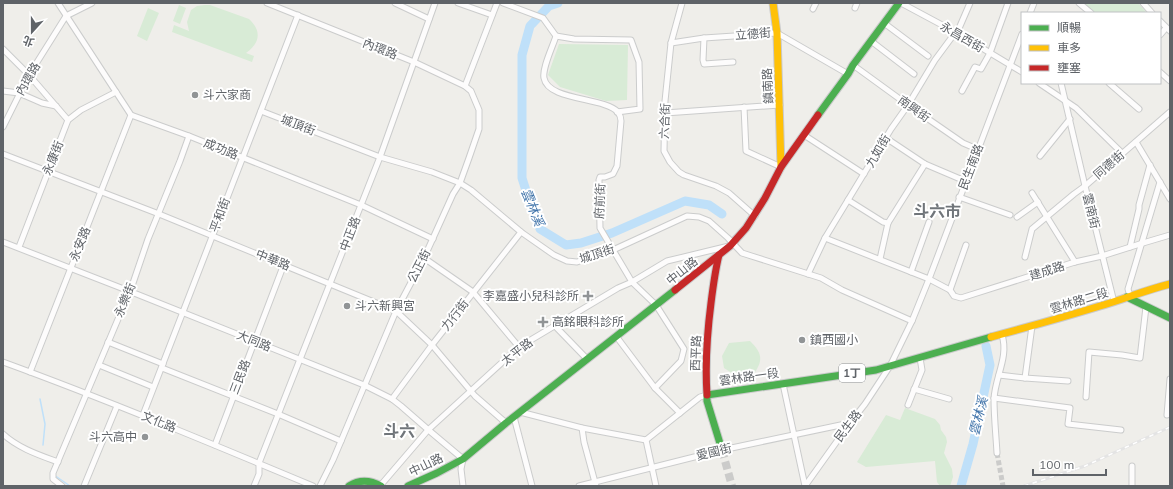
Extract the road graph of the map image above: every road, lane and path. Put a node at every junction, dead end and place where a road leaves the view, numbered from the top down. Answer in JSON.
{"nodes":[{"id":1,"x":58,"y":3,"type":"edge"},
{"id":2,"x":92,"y":3,"type":"edge"},
{"id":3,"x":267,"y":3,"type":"edge"},
{"id":4,"x":395,"y":3,"type":"edge"},
{"id":5,"x":435,"y":3,"type":"edge"},
{"id":6,"x":458,"y":3,"type":"edge"},
{"id":7,"x":497,"y":3,"type":"edge"},
{"id":8,"x":504,"y":3,"type":"edge"},
{"id":9,"x":682,"y":3,"type":"edge"},
{"id":10,"x":773,"y":3,"type":"edge"},
{"id":11,"x":816,"y":3,"type":"edge"},
{"id":12,"x":900,"y":3,"type":"edge"},
{"id":13,"x":970,"y":3,"type":"edge"},
{"id":14,"x":1008,"y":3,"type":"edge"},
{"id":15,"x":1079,"y":3,"type":"edge"},
{"id":16,"x":1143,"y":3,"type":"edge"},
{"id":17,"x":812,"y":9,"type":"dead end"},
{"id":18,"x":1090,"y":12,"type":"edge"},
{"id":19,"x":1151,"y":12,"type":"edge"},
{"id":20,"x":298,"y":15,"type":"junction"},
{"id":21,"x":492,"y":15,"type":"junction"},
{"id":22,"x":66,"y":16,"type":"junction"},
{"id":23,"x":429,"y":19,"type":"junction"},
{"id":24,"x":1161,"y":22,"type":"edge"},
{"id":25,"x":884,"y":23,"type":"junction"},
{"id":26,"x":1168,"y":30,"type":"edge"},
{"id":27,"x":777,"y":33,"type":"junction"},
{"id":28,"x":957,"y":33,"type":"junction"},
{"id":29,"x":556,"y":36,"type":"junction"},
{"id":30,"x":1021,"y":37,"type":"edge"},
{"id":31,"x":704,"y":38,"type":"junction"},
{"id":32,"x":871,"y":41,"type":"junction"},
{"id":33,"x":672,"y":43,"type":"junction"},
{"id":34,"x":3,"y":49,"type":"edge"},
{"id":35,"x":990,"y":53,"type":"junction"},
{"id":36,"x":928,"y":56,"type":"dead end"},
{"id":37,"x":414,"y":62,"type":"junction"},
{"id":38,"x":733,"y":62,"type":"dead end"},
{"id":39,"x":853,"y":65,"type":"junction"},
{"id":40,"x":1011,"y":65,"type":"junction"},
{"id":41,"x":1021,"y":71,"type":"edge"},
{"id":42,"x":1161,"y":73,"type":"edge"},
{"id":43,"x":848,"y":74,"type":"junction"},
{"id":44,"x":914,"y":74,"type":"dead end"},
{"id":45,"x":29,"y":75,"type":"junction"},
{"id":46,"x":1170,"y":81,"type":"edge"},
{"id":47,"x":1040,"y":84,"type":"edge"},
{"id":48,"x":1061,"y":84,"type":"edge"},
{"id":49,"x":1110,"y":84,"type":"edge"},
{"id":50,"x":465,"y":86,"type":"junction"},
{"id":51,"x":3,"y":91,"type":"edge"},
{"id":52,"x":962,"y":91,"type":"dead end"},
{"id":53,"x":116,"y":92,"type":"junction"},
{"id":54,"x":19,"y":93,"type":"junction"},
{"id":55,"x":1066,"y":101,"type":"junction"},
{"id":56,"x":780,"y":105,"type":"junction"},
{"id":57,"x":908,"y":105,"type":"junction"},
{"id":58,"x":56,"y":106,"type":"junction"},
{"id":59,"x":744,"y":107,"type":"junction"},
{"id":60,"x":1139,"y":109,"type":"dead end"},
{"id":61,"x":261,"y":111,"type":"junction"},
{"id":62,"x":617,"y":112,"type":"junction"},
{"id":63,"x":1170,"y":112,"type":"edge"},
{"id":64,"x":665,"y":113,"type":"junction"},
{"id":65,"x":131,"y":115,"type":"junction"},
{"id":66,"x":68,"y":120,"type":"junction"},
{"id":67,"x":1070,"y":120,"type":"junction"},
{"id":68,"x":3,"y":127,"type":"edge"},
{"id":69,"x":804,"y":135,"type":"junction"},
{"id":70,"x":189,"y":136,"type":"junction"},
{"id":71,"x":886,"y":138,"type":"junction"},
{"id":72,"x":1136,"y":142,"type":"junction"},
{"id":73,"x":977,"y":149,"type":"junction"},
{"id":74,"x":1122,"y":153,"type":"junction"},
{"id":75,"x":3,"y":154,"type":"edge"},
{"id":76,"x":1040,"y":156,"type":"dead end"},
{"id":77,"x":380,"y":157,"type":"junction"},
{"id":78,"x":243,"y":158,"type":"junction"},
{"id":79,"x":925,"y":164,"type":"junction"},
{"id":80,"x":1150,"y":165,"type":"junction"},
{"id":81,"x":781,"y":167,"type":"junction"},
{"id":82,"x":48,"y":171,"type":"junction"},
{"id":83,"x":864,"y":174,"type":"junction"},
{"id":84,"x":965,"y":181,"type":"junction"},
{"id":85,"x":1160,"y":182,"type":"junction"},
{"id":86,"x":460,"y":183,"type":"junction"},
{"id":87,"x":1085,"y":186,"type":"junction"},
{"id":88,"x":102,"y":192,"type":"junction"},
{"id":89,"x":1032,"y":193,"type":"dead end"},
{"id":90,"x":959,"y":197,"type":"junction"},
{"id":91,"x":1170,"y":199,"type":"edge"},
{"id":92,"x":848,"y":200,"type":"junction"},
{"id":93,"x":1038,"y":202,"type":"junction"},
{"id":94,"x":361,"y":206,"type":"junction"},
{"id":95,"x":159,"y":214,"type":"junction"},
{"id":96,"x":1010,"y":215,"type":"dead end"},
{"id":97,"x":755,"y":216,"type":"junction"},
{"id":98,"x":1017,"y":217,"type":"dead end"},
{"id":99,"x":1047,"y":217,"type":"junction"},
{"id":100,"x":929,"y":222,"type":"dead end"},
{"id":101,"x":888,"y":223,"type":"junction"},
{"id":102,"x":521,"y":232,"type":"junction"},
{"id":103,"x":1170,"y":235,"type":"edge"},
{"id":104,"x":213,"y":236,"type":"junction"},
{"id":105,"x":825,"y":238,"type":"junction"},
{"id":106,"x":432,"y":239,"type":"junction"},
{"id":107,"x":3,"y":242,"type":"edge"},
{"id":108,"x":1143,"y":242,"type":"junction"},
{"id":109,"x":731,"y":245,"type":"junction"},
{"id":110,"x":966,"y":245,"type":"dead end"},
{"id":111,"x":19,"y":247,"type":"junction"},
{"id":112,"x":1130,"y":247,"type":"junction"},
{"id":113,"x":612,"y":250,"type":"junction"},
{"id":114,"x":719,"y":255,"type":"junction"},
{"id":115,"x":1025,"y":256,"type":"dead end"},
{"id":116,"x":1102,"y":256,"type":"junction"},
{"id":117,"x":424,"y":258,"type":"junction"},
{"id":118,"x":880,"y":260,"type":"junction"},
{"id":119,"x":1075,"y":262,"type":"junction"},
{"id":120,"x":284,"y":264,"type":"junction"},
{"id":121,"x":70,"y":268,"type":"junction"},
{"id":122,"x":911,"y":272,"type":"junction"},
{"id":123,"x":808,"y":274,"type":"junction"},
{"id":124,"x":929,"y":279,"type":"junction"},
{"id":125,"x":632,"y":282,"type":"junction"},
{"id":126,"x":331,"y":283,"type":"junction"},
{"id":127,"x":1170,"y":284,"type":"edge"},
{"id":128,"x":950,"y":290,"type":"junction"},
{"id":129,"x":129,"y":291,"type":"junction"},
{"id":130,"x":473,"y":292,"type":"junction"},
{"id":131,"x":1128,"y":296,"type":"junction"},
{"id":132,"x":1114,"y":302,"type":"junction"},
{"id":133,"x":656,"y":305,"type":"junction"},
{"id":134,"x":1146,"y":307,"type":"junction"},
{"id":135,"x":396,"y":310,"type":"junction"},
{"id":136,"x":183,"y":312,"type":"junction"},
{"id":137,"x":1170,"y":318,"type":"edge"},
{"id":138,"x":912,"y":321,"type":"junction"},
{"id":139,"x":555,"y":326,"type":"junction"},
{"id":140,"x":1032,"y":326,"type":"junction"},
{"id":141,"x":1002,"y":335,"type":"junction"},
{"id":142,"x":616,"y":336,"type":"junction"},
{"id":143,"x":994,"y":337,"type":"joint"},
{"id":144,"x":254,"y":341,"type":"junction"},
{"id":145,"x":108,"y":342,"type":"junction"},
{"id":146,"x":432,"y":345,"type":"junction"},
{"id":147,"x":519,"y":347,"type":"junction"},
{"id":148,"x":920,"y":358,"type":"junction"},
{"id":149,"x":300,"y":359,"type":"junction"},
{"id":150,"x":587,"y":359,"type":"junction"},
{"id":151,"x":3,"y":362,"type":"edge"},
{"id":152,"x":99,"y":365,"type":"junction"},
{"id":153,"x":163,"y":366,"type":"junction"},
{"id":154,"x":890,"y":366,"type":"junction"},
{"id":155,"x":30,"y":372,"type":"junction"},
{"id":156,"x":999,"y":375,"type":"junction"},
{"id":157,"x":1024,"y":378,"type":"junction"},
{"id":158,"x":1170,"y":379,"type":"edge"},
{"id":159,"x":1068,"y":381,"type":"dead end"},
{"id":160,"x":783,"y":384,"type":"junction"},
{"id":161,"x":364,"y":385,"type":"junction"},
{"id":162,"x":153,"y":387,"type":"junction"},
{"id":163,"x":655,"y":388,"type":"junction"},
{"id":164,"x":914,"y":389,"type":"junction"},
{"id":165,"x":471,"y":391,"type":"junction"},
{"id":166,"x":86,"y":394,"type":"junction"},
{"id":167,"x":707,"y":395,"type":"junction"},
{"id":168,"x":233,"y":396,"type":"junction"},
{"id":169,"x":1086,"y":397,"type":"dead end"},
{"id":170,"x":994,"y":398,"type":"junction"},
{"id":171,"x":392,"y":399,"type":"junction"},
{"id":172,"x":949,"y":399,"type":"dead end"},
{"id":173,"x":908,"y":405,"type":"dead end"},
{"id":174,"x":117,"y":406,"type":"junction"},
{"id":175,"x":680,"y":413,"type":"junction"},
{"id":176,"x":278,"y":414,"type":"junction"},
{"id":177,"x":143,"y":415,"type":"junction"},
{"id":178,"x":517,"y":415,"type":"junction"},
{"id":179,"x":1167,"y":415,"type":"dead end"},
{"id":180,"x":506,"y":423,"type":"junction"},
{"id":181,"x":850,"y":423,"type":"junction"},
{"id":182,"x":582,"y":428,"type":"junction"},
{"id":183,"x":428,"y":430,"type":"junction"},
{"id":184,"x":1121,"y":430,"type":"dead end"},
{"id":185,"x":3,"y":434,"type":"edge"},
{"id":186,"x":794,"y":435,"type":"junction"},
{"id":187,"x":646,"y":440,"type":"junction"},
{"id":188,"x":341,"y":441,"type":"junction"},
{"id":189,"x":215,"y":445,"type":"junction"},
{"id":190,"x":722,"y":450,"type":"junction"},
{"id":191,"x":997,"y":453,"type":"tunnel mouth"},
{"id":192,"x":463,"y":459,"type":"junction"},
{"id":193,"x":58,"y":462,"type":"junction"},
{"id":194,"x":258,"y":463,"type":"junction"},
{"id":195,"x":1132,"y":466,"type":"dead end"},
{"id":196,"x":651,"y":467,"type":"junction"},
{"id":197,"x":595,"y":484,"type":"edge"},
{"id":198,"x":62,"y":486,"type":"edge"},
{"id":199,"x":84,"y":486,"type":"edge"},
{"id":200,"x":254,"y":486,"type":"edge"},
{"id":201,"x":312,"y":486,"type":"edge"},
{"id":202,"x":320,"y":486,"type":"edge"},
{"id":203,"x":349,"y":486,"type":"edge"},
{"id":204,"x":380,"y":486,"type":"edge"},
{"id":205,"x":408,"y":486,"type":"edge"},
{"id":206,"x":463,"y":486,"type":"edge"},
{"id":207,"x":532,"y":486,"type":"edge"},
{"id":208,"x":579,"y":486,"type":"edge"},
{"id":209,"x":656,"y":486,"type":"edge"},
{"id":210,"x":805,"y":486,"type":"edge"},
{"id":211,"x":1132,"y":486,"type":"edge"}],
"edges":[{"from":1,"to":22,"type":"street"},
{"from":2,"to":22,"type":"street"},
{"from":3,"to":20,"type":"street","name":"內環路"},
{"from":4,"to":23,"type":"street"},
{"from":5,"to":23,"type":"street","name":"中正路"},
{"from":6,"to":21,"type":"street"},
{"from":7,"to":21,"type":"street"},
{"from":8,"to":29,"type":"street"},
{"from":9,"to":33,"type":"street","name":"六合街"},
{"from":10,"to":27,"type":"street","name":"鎮南路"},
{"from":11,"to":17,"type":"street"},
{"from":12,"to":25,"type":"street","name":"中山路"},
{"from":12,"to":28,"type":"street","name":"永昌西街"},
{"from":13,"to":28,"type":"street","name":"九如街"},
{"from":14,"to":35,"type":"street"},
{"from":15,"to":18,"type":"street"},
{"from":16,"to":19,"type":"street"},
{"from":20,"to":37,"type":"street","name":"內環路"},
{"from":20,"to":61,"type":"street","name":"平和街"},
{"from":21,"to":50,"type":"street"},
{"from":22,"to":45,"type":"street","name":"內環路"},
{"from":22,"to":53,"type":"street"},
{"from":23,"to":37,"type":"street","name":"中正路"},
{"from":24,"to":26,"type":"street"},
{"from":25,"to":32,"type":"street","name":"中山路"},
{"from":25,"to":36,"type":"street"},
{"from":27,"to":31,"type":"street","name":"立德街"},
{"from":27,"to":43,"type":"street","name":"立德街"},
{"from":27,"to":56,"type":"street","name":"鎮南路"},
{"from":28,"to":35,"type":"street","name":"永昌西街"},
{"from":28,"to":57,"type":"street","name":"九如街"},
{"from":29,"to":62,"type":"street"},
{"from":29,"to":62,"type":"street"},
{"from":30,"to":40,"type":"street","name":"民生南路"},
{"from":31,"to":33,"type":"street","name":"立德街"},
{"from":31,"to":38,"type":"street"},
{"from":32,"to":39,"type":"street","name":"中山路"},
{"from":32,"to":44,"type":"street"},
{"from":33,"to":64,"type":"street","name":"六合街"},
{"from":34,"to":45,"type":"street"},
{"from":35,"to":40,"type":"street","name":"永昌西街"},
{"from":35,"to":52,"type":"street"},
{"from":37,"to":50,"type":"street","name":"內環路"},
{"from":37,"to":77,"type":"street","name":"中正路"},
{"from":39,"to":43,"type":"street","name":"中山路"},
{"from":39,"to":57,"type":"street","name":"南興街"},
{"from":40,"to":41,"type":"street","name":"永昌西街"},
{"from":40,"to":73,"type":"street","name":"民生南路"},
{"from":42,"to":46,"type":"street"},
{"from":43,"to":69,"type":"street","name":"中山路"},
{"from":45,"to":54,"type":"street","name":"內環路"},
{"from":45,"to":58,"type":"street"},
{"from":47,"to":55,"type":"street"},
{"from":48,"to":55,"type":"street","name":"雲南街"},
{"from":49,"to":60,"type":"street"},
{"from":50,"to":86,"type":"street","name":"公正街"},
{"from":51,"to":54,"type":"street"},
{"from":53,"to":65,"type":"street"},
{"from":53,"to":66,"type":"street"},
{"from":54,"to":58,"type":"street"},
{"from":54,"to":68,"type":"street","name":"內環路"},
{"from":55,"to":67,"type":"street","name":"雲南街"},
{"from":55,"to":74,"type":"street"},
{"from":56,"to":59,"type":"street"},
{"from":56,"to":81,"type":"street","name":"鎮南路"},
{"from":57,"to":71,"type":"street","name":"九如街"},
{"from":57,"to":73,"type":"street","name":"南興街"},
{"from":58,"to":66,"type":"street"},
{"from":59,"to":64,"type":"street"},
{"from":59,"to":81,"type":"street"},
{"from":61,"to":77,"type":"street","name":"城頂街"},
{"from":61,"to":78,"type":"street","name":"平和街"},
{"from":62,"to":113,"type":"street","name":"府前街"},
{"from":63,"to":72,"type":"street","name":"同德街"},
{"from":64,"to":97,"type":"street","name":"六合街"},
{"from":65,"to":70,"type":"street","name":"成功路"},
{"from":65,"to":88,"type":"street","name":"永安路"},
{"from":66,"to":82,"type":"street","name":"永康街"},
{"from":67,"to":76,"type":"street"},
{"from":67,"to":87,"type":"street","name":"雲南街"},
{"from":69,"to":81,"type":"street","name":"中山路"},
{"from":69,"to":83,"type":"street"},
{"from":70,"to":78,"type":"street","name":"成功路"},
{"from":70,"to":95,"type":"street","name":"永樂街"},
{"from":71,"to":79,"type":"street"},
{"from":71,"to":83,"type":"street","name":"九如街"},
{"from":72,"to":74,"type":"street","name":"同德街"},
{"from":72,"to":80,"type":"street"},
{"from":73,"to":84,"type":"street","name":"民生南路"},
{"from":74,"to":87,"type":"street","name":"同德街"},
{"from":75,"to":82,"type":"street","name":"中華路"},
{"from":77,"to":86,"type":"street","name":"城頂街"},
{"from":77,"to":94,"type":"street","name":"中正路"},
{"from":78,"to":94,"type":"street","name":"成功路"},
{"from":78,"to":104,"type":"street","name":"平和街"},
{"from":79,"to":84,"type":"street"},
{"from":79,"to":101,"type":"street"},
{"from":80,"to":85,"type":"street"},
{"from":80,"to":112,"type":"street"},
{"from":81,"to":97,"type":"street","name":"中山路"},
{"from":82,"to":88,"type":"street","name":"中華路"},
{"from":82,"to":111,"type":"street","name":"永康街"},
{"from":83,"to":92,"type":"street","name":"九如街"},
{"from":84,"to":90,"type":"street","name":"民生南路"},
{"from":85,"to":91,"type":"street"},
{"from":85,"to":108,"type":"street"},
{"from":86,"to":102,"type":"street","name":"城頂街"},
{"from":86,"to":106,"type":"street","name":"公正街"},
{"from":87,"to":99,"type":"street","name":"同德街"},
{"from":87,"to":116,"type":"street","name":"雲南街"},
{"from":88,"to":95,"type":"street","name":"中華路"},
{"from":88,"to":121,"type":"street","name":"永安路"},
{"from":89,"to":93,"type":"street"},
{"from":90,"to":96,"type":"street"},
{"from":90,"to":124,"type":"street","name":"民生南路"},
{"from":92,"to":101,"type":"street"},
{"from":92,"to":105,"type":"street","name":"九如街"},
{"from":93,"to":98,"type":"street"},
{"from":93,"to":99,"type":"street"},
{"from":94,"to":106,"type":"street","name":"成功路"},
{"from":94,"to":126,"type":"street","name":"中正路"},
{"from":95,"to":104,"type":"street","name":"中華路"},
{"from":95,"to":129,"type":"street","name":"永樂街"},
{"from":97,"to":109,"type":"street","name":"中山路"},
{"from":99,"to":115,"type":"street","name":"同德街"},
{"from":99,"to":119,"type":"street"},
{"from":100,"to":122,"type":"street"},
{"from":101,"to":118,"type":"street"},
{"from":102,"to":113,"type":"street","name":"城頂街"},
{"from":102,"to":130,"type":"street","name":"力行街"},
{"from":103,"to":108,"type":"street","name":"建成路"},
{"from":104,"to":120,"type":"street","name":"中華路"},
{"from":104,"to":136,"type":"street","name":"平和街"},
{"from":105,"to":118,"type":"street"},
{"from":105,"to":123,"type":"street","name":"九如街"},
{"from":106,"to":117,"type":"street","name":"公正街"},
{"from":107,"to":111,"type":"street","name":"大同路"},
{"from":108,"to":112,"type":"street","name":"建成路"},
{"from":108,"to":131,"type":"street"},
{"from":109,"to":113,"type":"street","name":"城頂街"},
{"from":109,"to":114,"type":"street","name":"中山路"},
{"from":109,"to":123,"type":"street","name":"城頂街"},
{"from":109,"to":125,"type":"street","name":"太平路"},
{"from":110,"to":128,"type":"street"},
{"from":111,"to":121,"type":"street","name":"大同路"},
{"from":112,"to":116,"type":"street","name":"建成路"},
{"from":113,"to":125,"type":"street","name":"府前街"},
{"from":114,"to":133,"type":"street","name":"中山路"},
{"from":114,"to":167,"type":"street","name":"西平路"},
{"from":116,"to":119,"type":"street","name":"建成路"},
{"from":116,"to":132,"type":"street","name":"雲南街"},
{"from":117,"to":130,"type":"street"},
{"from":117,"to":135,"type":"street","name":"公正街"},
{"from":118,"to":122,"type":"street"},
{"from":119,"to":128,"type":"street","name":"建成路"},
{"from":120,"to":126,"type":"street","name":"中華路"},
{"from":120,"to":144,"type":"street","name":"三民路"},
{"from":121,"to":129,"type":"street","name":"大同路"},
{"from":121,"to":155,"type":"street","name":"永安路"},
{"from":122,"to":124,"type":"street"},
{"from":123,"to":138,"type":"street","name":"城頂街"},
{"from":124,"to":128,"type":"street","name":"建成路"},
{"from":124,"to":138,"type":"street","name":"民生南路"},
{"from":125,"to":133,"type":"street","name":"府前街"},
{"from":125,"to":139,"type":"street","name":"太平路"},
{"from":126,"to":135,"type":"street","name":"中華路"},
{"from":126,"to":149,"type":"street","name":"中正路"},
{"from":127,"to":131,"type":"street","name":"雲林路二段","number":"1丁"},
{"from":129,"to":136,"type":"street","name":"大同路"},
{"from":129,"to":145,"type":"street","name":"永樂街"},
{"from":130,"to":146,"type":"street","name":"力行街"},
{"from":130,"to":147,"type":"street"},
{"from":131,"to":132,"type":"street","name":"雲林路二段","number":"1丁"},
{"from":131,"to":134,"type":"street"},
{"from":132,"to":140,"type":"street","name":"雲林路二段","number":"1丁"},
{"from":133,"to":142,"type":"street","name":"中山路"},
{"from":133,"to":163,"type":"street","name":"府前街"},
{"from":134,"to":137,"type":"street"},
{"from":134,"to":169,"type":"street"},
{"from":135,"to":146,"type":"street","name":"中華路"},
{"from":135,"to":161,"type":"street","name":"公正街"},
{"from":136,"to":144,"type":"street","name":"大同路"},
{"from":136,"to":153,"type":"street","name":"平和街"},
{"from":138,"to":154,"type":"street","name":"民生南路"},
{"from":139,"to":147,"type":"street","name":"太平路"},
{"from":139,"to":150,"type":"street"},
{"from":140,"to":141,"type":"street","name":"雲林路二段","number":"1丁"},
{"from":140,"to":157,"type":"street"},
{"from":141,"to":143,"type":"street","name":"雲林路二段","number":"1丁"},
{"from":141,"to":156,"type":"street"},
{"from":142,"to":150,"type":"street","name":"中山路"},
{"from":142,"to":163,"type":"street"},
{"from":143,"to":148,"type":"street","name":"雲林路一段","number":"1丁"},
{"from":144,"to":149,"type":"street","name":"大同路"},
{"from":144,"to":168,"type":"street","name":"三民路"},
{"from":145,"to":152,"type":"street","name":"永樂街"},
{"from":145,"to":153,"type":"street"},
{"from":146,"to":165,"type":"street","name":"中華路"},
{"from":146,"to":171,"type":"street","name":"力行街"},
{"from":147,"to":165,"type":"street","name":"太平路"},
{"from":148,"to":154,"type":"street","name":"雲林路一段","number":"1丁"},
{"from":148,"to":164,"type":"street"},
{"from":149,"to":161,"type":"street","name":"大同路"},
{"from":149,"to":176,"type":"street","name":"中正路"},
{"from":150,"to":178,"type":"street","name":"中山路"},
{"from":151,"to":155,"type":"street","name":"文化路"},
{"from":152,"to":162,"type":"street"},
{"from":152,"to":166,"type":"street","name":"永樂街"},
{"from":153,"to":162,"type":"street","name":"平和街"},
{"from":153,"to":168,"type":"street"},
{"from":154,"to":160,"type":"street","name":"雲林路一段","number":"1丁"},
{"from":154,"to":181,"type":"street","name":"民生路"},
{"from":155,"to":166,"type":"street","name":"文化路"},
{"from":156,"to":157,"type":"street"},
{"from":156,"to":170,"type":"street"},
{"from":157,"to":159,"type":"street"},
{"from":158,"to":179,"type":"street"},
{"from":160,"to":167,"type":"street","name":"雲林路一段","number":"1丁"},
{"from":160,"to":186,"type":"street"},
{"from":161,"to":171,"type":"street","name":"大同路"},
{"from":161,"to":188,"type":"street","name":"公正街"},
{"from":162,"to":177,"type":"street","name":"平和街"},
{"from":163,"to":175,"type":"street"},
{"from":164,"to":172,"type":"street"},
{"from":164,"to":173,"type":"street"},
{"from":165,"to":180,"type":"street","name":"中華路"},
{"from":165,"to":183,"type":"street","name":"太平路"},
{"from":166,"to":174,"type":"street","name":"文化路"},
{"from":166,"to":193,"type":"street","name":"永樂街"},
{"from":167,"to":175,"type":"street","name":"雲林路一段"},
{"from":167,"to":190,"type":"street","name":"西平路"},
{"from":168,"to":176,"type":"street"},
{"from":168,"to":189,"type":"street","name":"三民路"},
{"from":170,"to":184,"type":"street"},
{"from":170,"to":191,"type":"street"},
{"from":171,"to":183,"type":"street","name":"大同路"},
{"from":174,"to":177,"type":"street","name":"文化路"},
{"from":174,"to":199,"type":"street"},
{"from":175,"to":187,"type":"street","name":"雲林路一段"},
{"from":176,"to":188,"type":"street"},
{"from":176,"to":194,"type":"street","name":"中正路"},
{"from":177,"to":189,"type":"street","name":"文化路"},
{"from":178,"to":180,"type":"street","name":"中山路"},
{"from":178,"to":182,"type":"street"},
{"from":178,"to":207,"type":"street"},
{"from":180,"to":192,"type":"street","name":"中山路"},
{"from":181,"to":186,"type":"street","name":"愛國街"},
{"from":181,"to":210,"type":"street","name":"民生路"},
{"from":182,"to":187,"type":"street"},
{"from":182,"to":197,"type":"street"},
{"from":183,"to":192,"type":"street","name":"大同路"},
{"from":183,"to":204,"type":"street","name":"太平路"},
{"from":185,"to":193,"type":"street"},
{"from":186,"to":190,"type":"street","name":"愛國街"},
{"from":186,"to":210,"type":"street"},
{"from":187,"to":196,"type":"street"},
{"from":188,"to":202,"type":"street","name":"公正街"},
{"from":189,"to":194,"type":"street","name":"文化路"},
{"from":190,"to":196,"type":"street","name":"愛國街"},
{"from":192,"to":205,"type":"street","name":"中山路"},
{"from":192,"to":206,"type":"street"},
{"from":193,"to":198,"type":"street","name":"永樂街"},
{"from":194,"to":200,"type":"street","name":"中正路"},
{"from":194,"to":201,"type":"street","name":"文化路"},
{"from":195,"to":211,"type":"street"},
{"from":196,"to":197,"type":"street","name":"愛國街"},
{"from":196,"to":209,"type":"street"},
{"from":197,"to":208,"type":"street","name":"愛國街"},
{"from":203,"to":204,"type":"street"}]}
